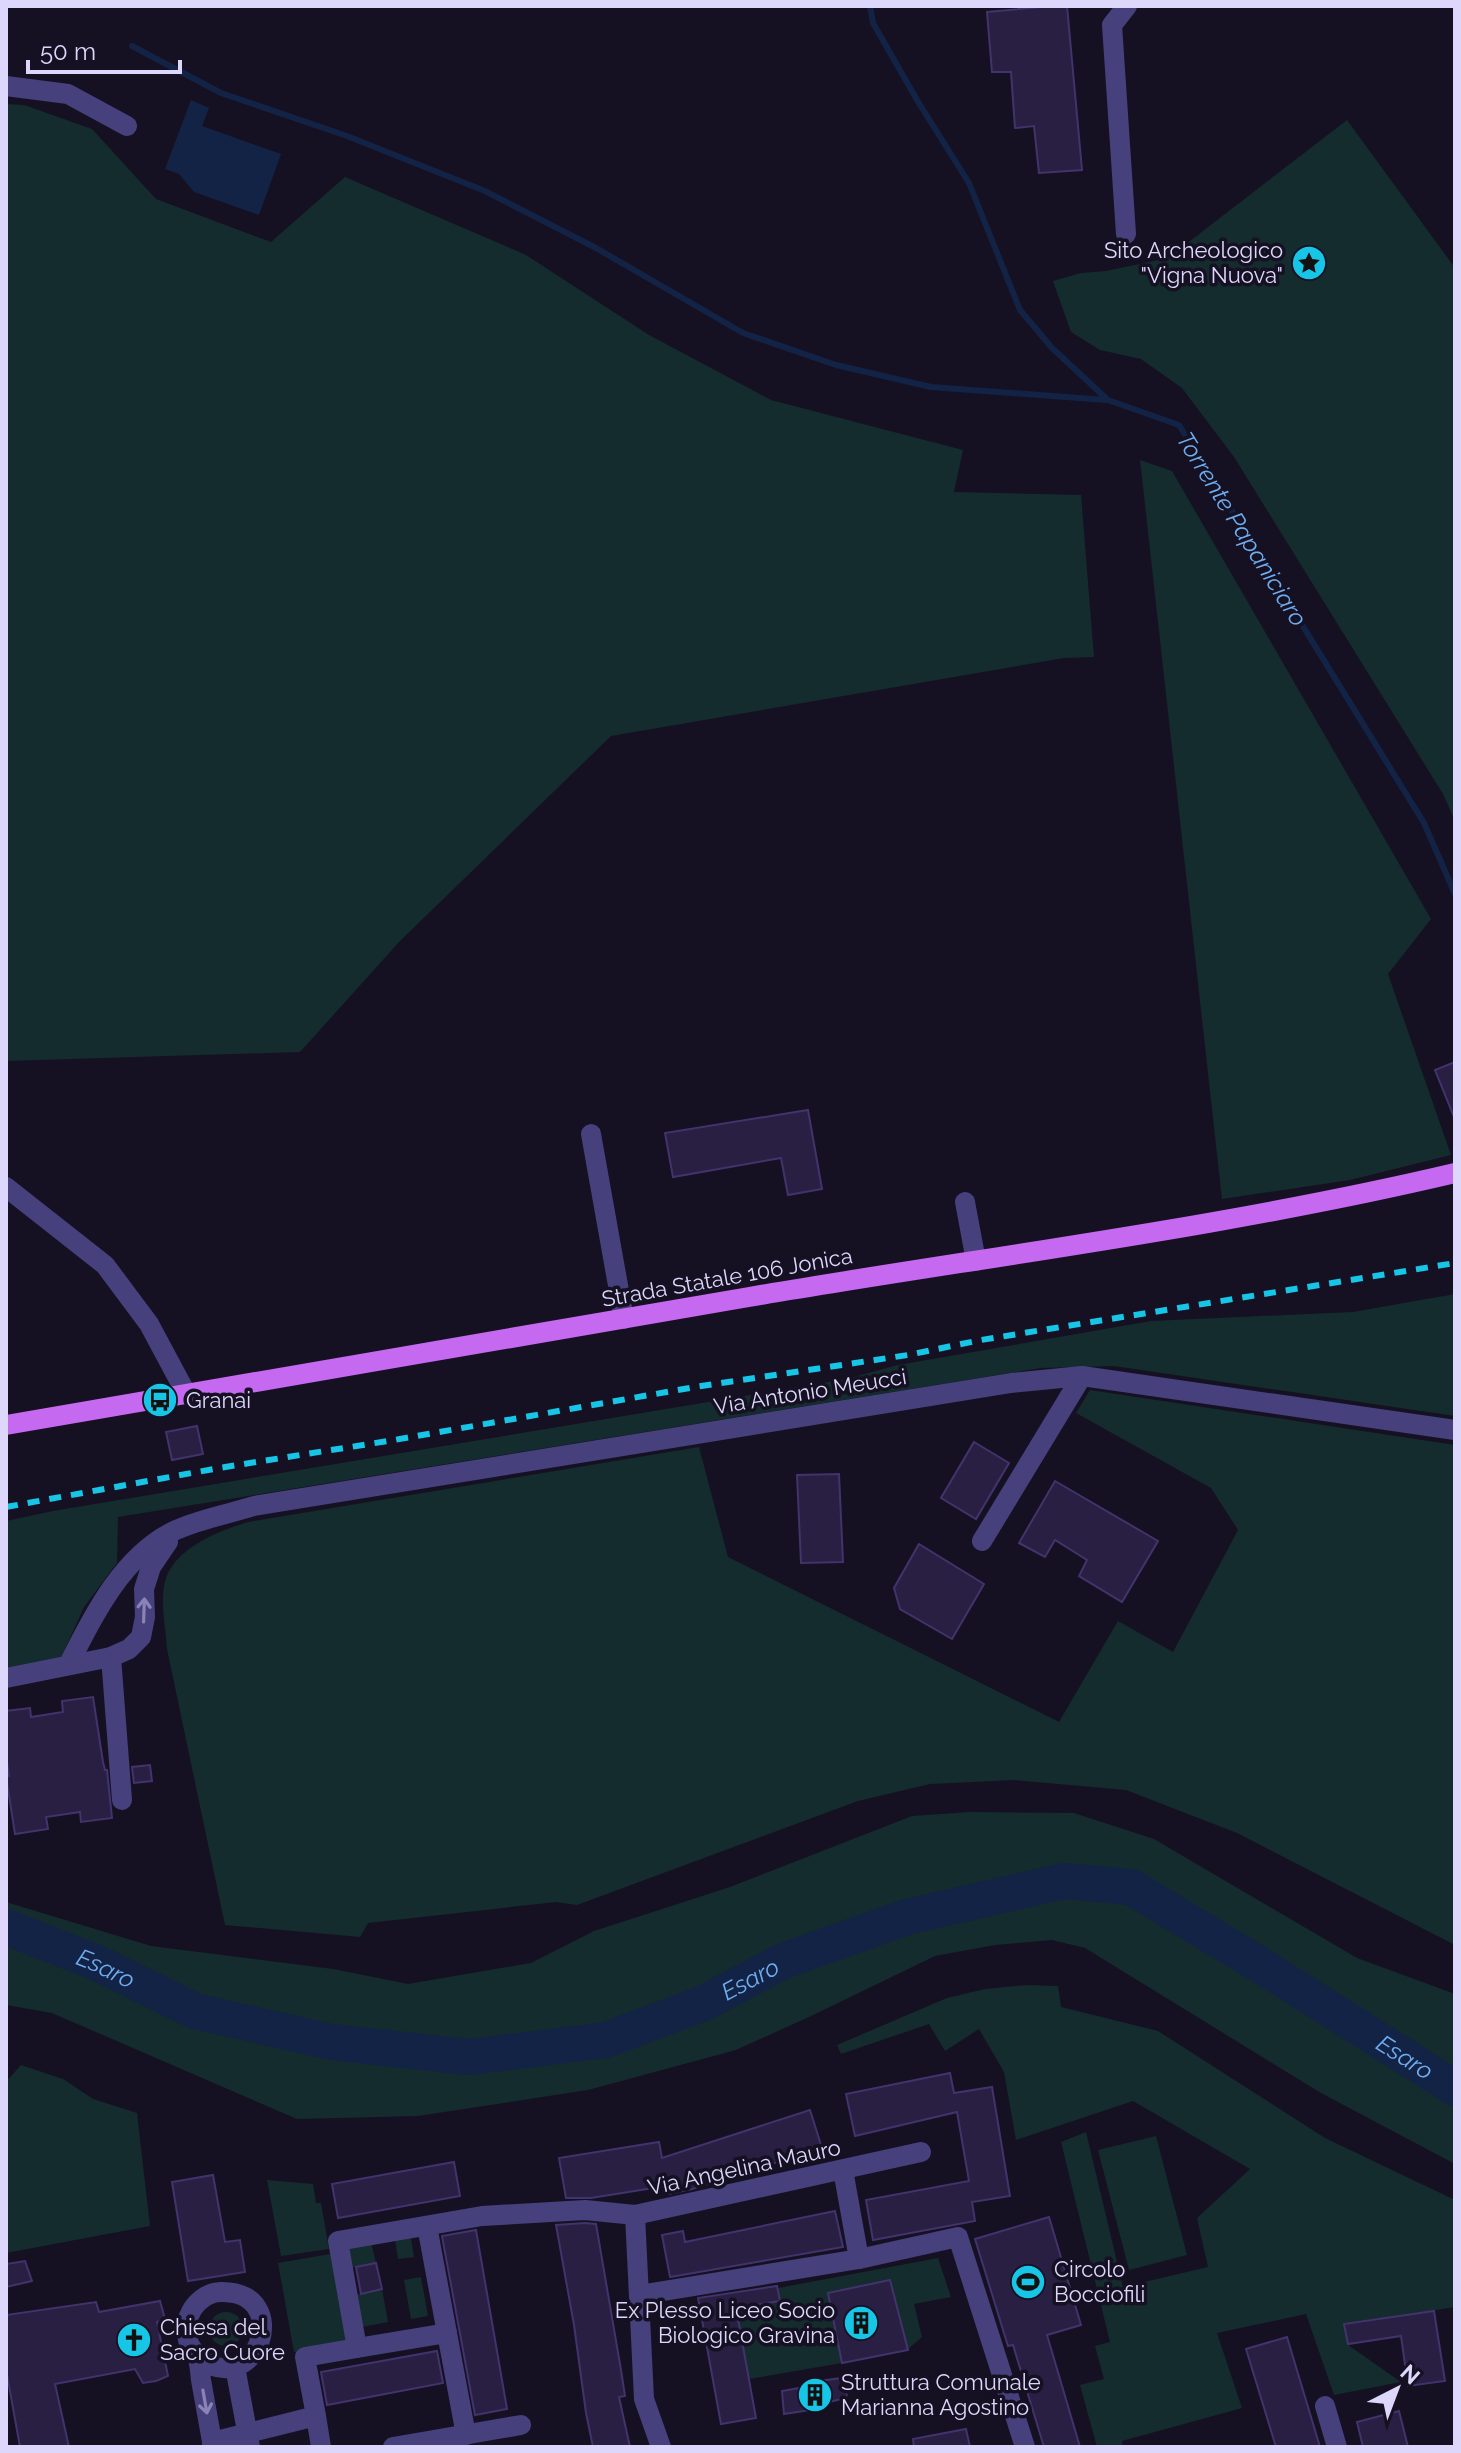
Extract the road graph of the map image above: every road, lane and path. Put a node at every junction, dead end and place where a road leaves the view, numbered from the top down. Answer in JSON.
{"nodes":[{"id":1,"x":1127,"y":6,"type":"edge"},
{"id":2,"x":6,"y":86,"type":"edge"},
{"id":3,"x":127,"y":126,"type":"dead end"},
{"id":4,"x":1126,"y":234,"type":"dead end"},
{"id":5,"x":591,"y":1134,"type":"dead end"},
{"id":6,"x":1455,"y":1173,"type":"edge"},
{"id":7,"x":6,"y":1187,"type":"edge"},
{"id":8,"x":965,"y":1202,"type":"dead end"},
{"id":9,"x":976,"y":1261,"type":"junction"},
{"id":10,"x":624,"y":1319,"type":"junction"},
{"id":11,"x":1082,"y":1376,"type":"junction"},
{"id":12,"x":187,"y":1395,"type":"junction"},
{"id":13,"x":6,"y":1425,"type":"edge"},
{"id":14,"x":1455,"y":1430,"type":"edge"},
{"id":15,"x":177,"y":1529,"type":"junction"},
{"id":16,"x":982,"y":1541,"type":"dead end"},
{"id":17,"x":111,"y":1657,"type":"junction"},
{"id":18,"x":69,"y":1664,"type":"junction"},
{"id":19,"x":6,"y":1678,"type":"edge"},
{"id":20,"x":122,"y":1800,"type":"dead end"},
{"id":21,"x":921,"y":2152,"type":"dead end"},
{"id":22,"x":843,"y":2170,"type":"junction"},
{"id":23,"x":635,"y":2215,"type":"junction"},
{"id":24,"x":427,"y":2226,"type":"junction"},
{"id":25,"x":859,"y":2259,"type":"junction"},
{"id":26,"x":639,"y":2295,"type":"junction"},
{"id":27,"x":447,"y":2333,"type":"junction"},
{"id":28,"x":357,"y":2348,"type":"junction"},
{"id":29,"x":197,"y":2357,"type":"junction"},
{"id":30,"x":235,"y":2367,"type":"junction"},
{"id":31,"x":1325,"y":2406,"type":"dead end"},
{"id":32,"x":316,"y":2416,"type":"junction"},
{"id":33,"x":521,"y":2425,"type":"dead end"},
{"id":34,"x":466,"y":2435,"type":"junction"},
{"id":35,"x":249,"y":2440,"type":"edge"},
{"id":36,"x":213,"y":2445,"type":"edge"},
{"id":37,"x":321,"y":2447,"type":"edge"},
{"id":38,"x":393,"y":2447,"type":"edge"},
{"id":39,"x":661,"y":2447,"type":"edge"},
{"id":40,"x":1025,"y":2447,"type":"edge"},
{"id":41,"x":1337,"y":2447,"type":"edge"}],
"edges":[{"from":1,"to":4,"type":"street"},
{"from":2,"to":3,"type":"street"},
{"from":5,"to":10,"type":"street"},
{"from":6,"to":9,"type":"main road","name":"Strada Statale 106 Jonica"},
{"from":7,"to":12,"type":"street"},
{"from":8,"to":9,"type":"street"},
{"from":9,"to":10,"type":"main road","name":"Strada Statale 106 Jonica"},
{"from":10,"to":12,"type":"main road","name":"Strada Statale 106 Jonica"},
{"from":11,"to":14,"type":"street","name":"Via Antonio Meucci"},
{"from":11,"to":15,"type":"street","name":"Via Antonio Meucci"},
{"from":11,"to":16,"type":"street"},
{"from":12,"to":13,"type":"main road","name":"Strada Statale 106 Jonica"},
{"from":17,"to":15,"type":"street","one_way":true},
{"from":15,"to":18,"type":"street","name":"Via Antonio Meucci"},
{"from":17,"to":18,"type":"street"},
{"from":17,"to":20,"type":"street"},
{"from":18,"to":19,"type":"street"},
{"from":21,"to":22,"type":"street","name":"Via Angelina Mauro"},
{"from":22,"to":23,"type":"street","name":"Via Angelina Mauro"},
{"from":22,"to":25,"type":"street"},
{"from":23,"to":24,"type":"street","name":"Via Angelina Mauro"},
{"from":23,"to":26,"type":"street"},
{"from":24,"to":27,"type":"street"},
{"from":24,"to":28,"type":"street","name":"Via Angelina Mauro"},
{"from":25,"to":26,"type":"street"},
{"from":25,"to":40,"type":"street"},
{"from":26,"to":39,"type":"street"},
{"from":27,"to":28,"type":"street"},
{"from":27,"to":34,"type":"street"},
{"from":28,"to":32,"type":"street"},
{"from":29,"to":30,"type":"street"},
{"from":29,"to":30,"type":"street"},
{"from":29,"to":36,"type":"street","one_way":true},
{"from":30,"to":35,"type":"street"},
{"from":31,"to":41,"type":"street"},
{"from":32,"to":35,"type":"street"},
{"from":32,"to":37,"type":"street"},
{"from":33,"to":34,"type":"street"},
{"from":34,"to":38,"type":"street"},
{"from":35,"to":36,"type":"street"}]}
